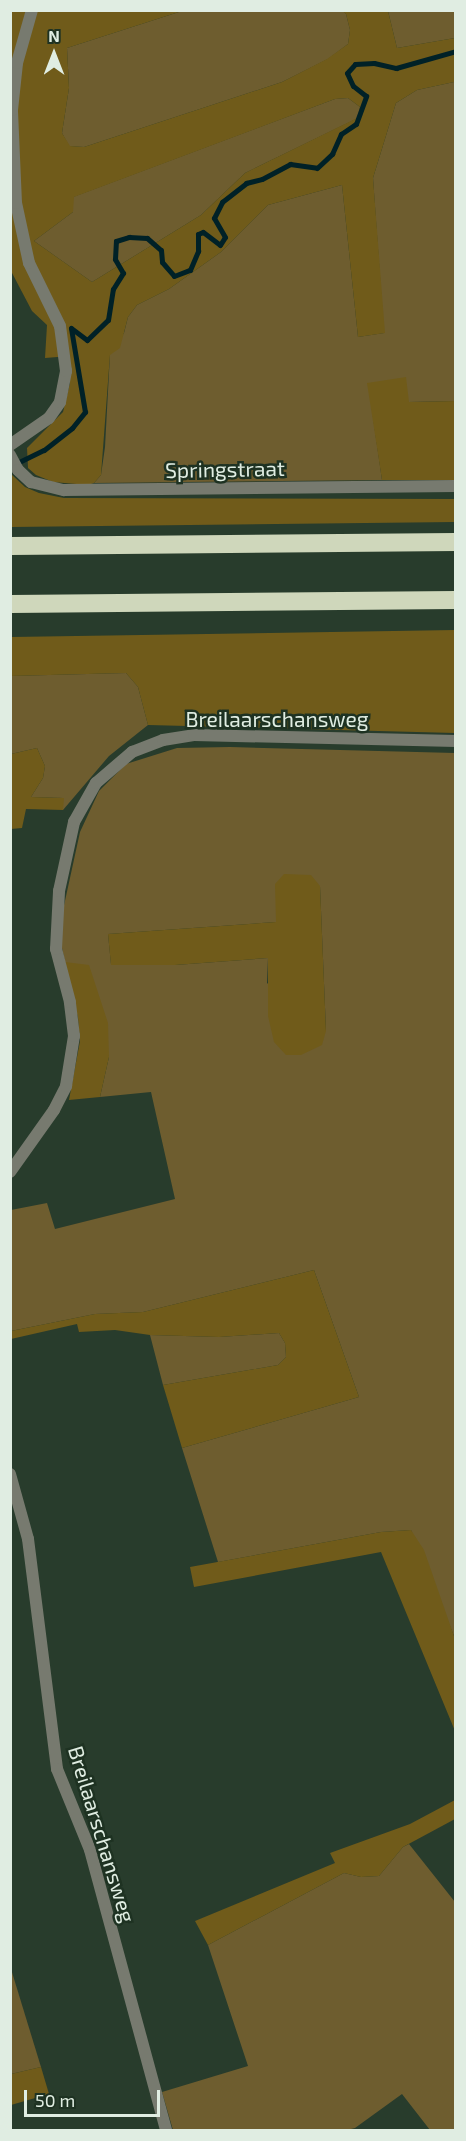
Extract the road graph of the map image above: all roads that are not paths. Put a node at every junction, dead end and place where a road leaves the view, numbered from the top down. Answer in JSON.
{"nodes":[{"id":1,"x":32,"y":10,"type":"edge"},
{"id":2,"x":10,"y":445,"type":"edge"},
{"id":3,"x":10,"y":455,"type":"edge"},
{"id":4,"x":456,"y":486,"type":"edge"},
{"id":5,"x":456,"y":542,"type":"edge"},
{"id":6,"x":10,"y":546,"type":"edge"},
{"id":7,"x":456,"y":600,"type":"edge"},
{"id":8,"x":10,"y":604,"type":"edge"},
{"id":9,"x":456,"y":741,"type":"edge"},
{"id":10,"x":10,"y":1172,"type":"edge"},
{"id":11,"x":11,"y":1476,"type":"edge"},
{"id":12,"x":166,"y":2130,"type":"edge"}],
"edges":[{"from":1,"to":2,"type":"street"},
{"from":3,"to":4,"type":"street","name":"Springstraat"},
{"from":5,"to":6,"type":"highway"},
{"from":7,"to":8,"type":"highway"},
{"from":9,"to":10,"type":"street","name":"Breilaarschansweg"},
{"from":11,"to":12,"type":"street","name":"Breilaarschansweg"}]}
